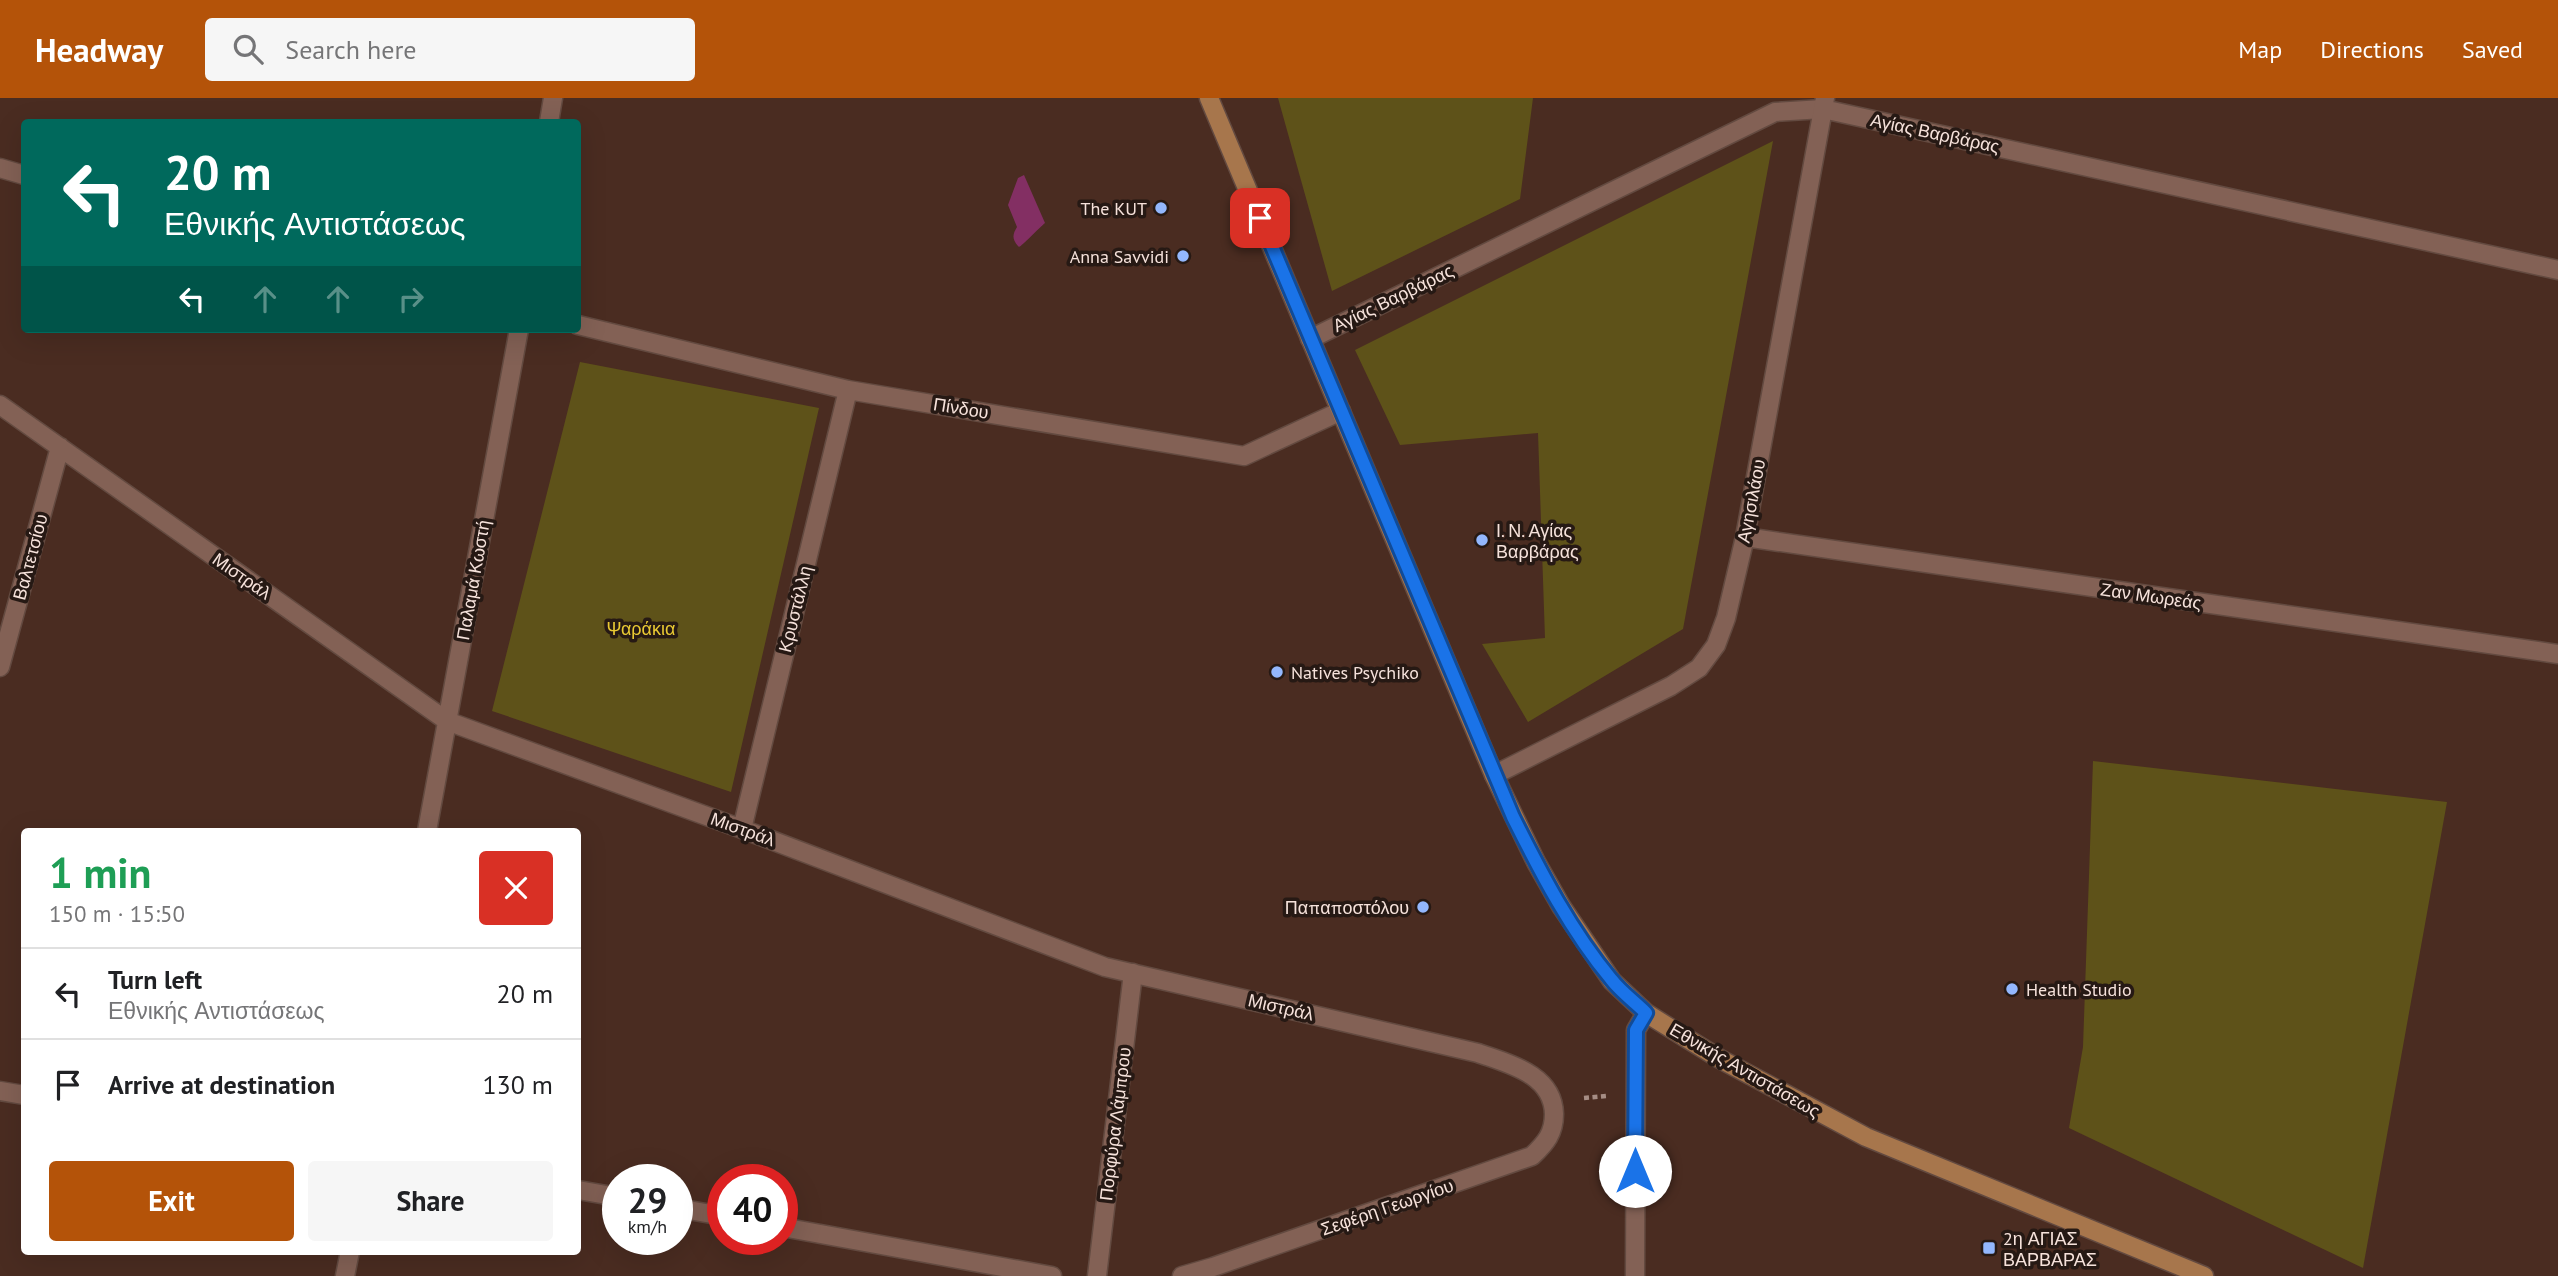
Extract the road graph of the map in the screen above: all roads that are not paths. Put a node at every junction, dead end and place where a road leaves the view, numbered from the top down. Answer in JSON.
{"nodes":[{"id":1,"x":553,"y":98,"type":"edge"},
{"id":2,"x":1209,"y":98,"type":"edge"},
{"id":3,"x":1824,"y":103,"type":"edge"},
{"id":4,"x":550,"y":119,"type":"edge"},
{"id":5,"x":0,"y":168,"type":"edge"},
{"id":6,"x":21,"y":174,"type":"edge"},
{"id":7,"x":2558,"y":270,"type":"edge"},
{"id":8,"x":581,"y":326,"type":"edge"},
{"id":9,"x":518,"y":333,"type":"edge"},
{"id":10,"x":1310,"y":339,"type":"junction"},
{"id":11,"x":848,"y":390,"type":"junction"},
{"id":12,"x":0,"y":405,"type":"edge"},
{"id":13,"x":1341,"y":411,"type":"junction"},
{"id":14,"x":60,"y":447,"type":"junction"},
{"id":15,"x":1745,"y":537,"type":"junction"},
{"id":16,"x":2558,"y":654,"type":"edge"},
{"id":17,"x":0,"y":667,"type":"edge"},
{"id":18,"x":447,"y":721,"type":"junction"},
{"id":19,"x":1494,"y":775,"type":"junction"},
{"id":20,"x":428,"y":828,"type":"edge"},
{"id":21,"x":742,"y":829,"type":"junction"},
{"id":22,"x":1133,"y":973,"type":"junction"},
{"id":23,"x":1646,"y":1013,"type":"junction"},
{"id":24,"x":0,"y":1091,"type":"edge"},
{"id":25,"x":21,"y":1094,"type":"edge"},
{"id":26,"x":1554,"y":1102,"type":"joint"},
{"id":27,"x":581,"y":1191,"type":"edge"},
{"id":28,"x":602,"y":1194,"type":"edge"},
{"id":29,"x":798,"y":1230,"type":"edge"},
{"id":30,"x":349,"y":1255,"type":"edge"},
{"id":31,"x":345,"y":1276,"type":"edge"},
{"id":32,"x":1052,"y":1276,"type":"edge"},
{"id":33,"x":1097,"y":1276,"type":"edge"},
{"id":34,"x":1182,"y":1276,"type":"edge"},
{"id":35,"x":1635,"y":1276,"type":"edge"},
{"id":36,"x":2204,"y":1276,"type":"edge"}],
"edges":[{"from":1,"to":4,"type":"street"},
{"from":2,"to":10,"type":"main road","name":"Εθνικής Αντιστάσεως"},
{"from":3,"to":7,"type":"street","name":"Αγίας Βαρβάρας"},
{"from":3,"to":10,"type":"street","name":"Αγίας Βαρβάρας"},
{"from":3,"to":15,"type":"street","name":"Αγησιλάου"},
{"from":5,"to":6,"type":"street"},
{"from":8,"to":11,"type":"street","name":"Πίνδου"},
{"from":9,"to":18,"type":"street","name":"Παλαμά Κωστή"},
{"from":10,"to":13,"type":"main road","name":"Εθνικής Αντιστάσεως"},
{"from":11,"to":13,"type":"street","name":"Πίνδου"},
{"from":11,"to":21,"type":"street","name":"Κρυστάλλη"},
{"from":12,"to":14,"type":"street","name":"Μιστράλ"},
{"from":13,"to":19,"type":"main road","name":"Εθνικής Αντιστάσεως"},
{"from":14,"to":17,"type":"street","name":"Βαλτετσίου"},
{"from":14,"to":18,"type":"street","name":"Μιστράλ"},
{"from":15,"to":16,"type":"street","name":"Ζαν Μωρεάς"},
{"from":15,"to":19,"type":"street","name":"Αγησιλάου"},
{"from":18,"to":20,"type":"street","name":"Παλαμά Κωστή"},
{"from":18,"to":21,"type":"street","name":"Μιστράλ"},
{"from":19,"to":23,"type":"main road","name":"Εθνικής Αντιστάσεως"},
{"from":21,"to":22,"type":"street","name":"Μιστράλ"},
{"from":22,"to":26,"type":"street","name":"Μιστράλ"},
{"from":22,"to":33,"type":"street","name":"Πορφύρα Λάμπρου"},
{"from":23,"to":35,"type":"street"},
{"from":23,"to":36,"type":"main road","name":"Εθνικής Αντιστάσεως"},
{"from":24,"to":25,"type":"street"},
{"from":26,"to":34,"type":"street","name":"Σεφέρη Γεωργίου"},
{"from":27,"to":28,"type":"street"},
{"from":29,"to":32,"type":"street"},
{"from":30,"to":31,"type":"street"}]}
